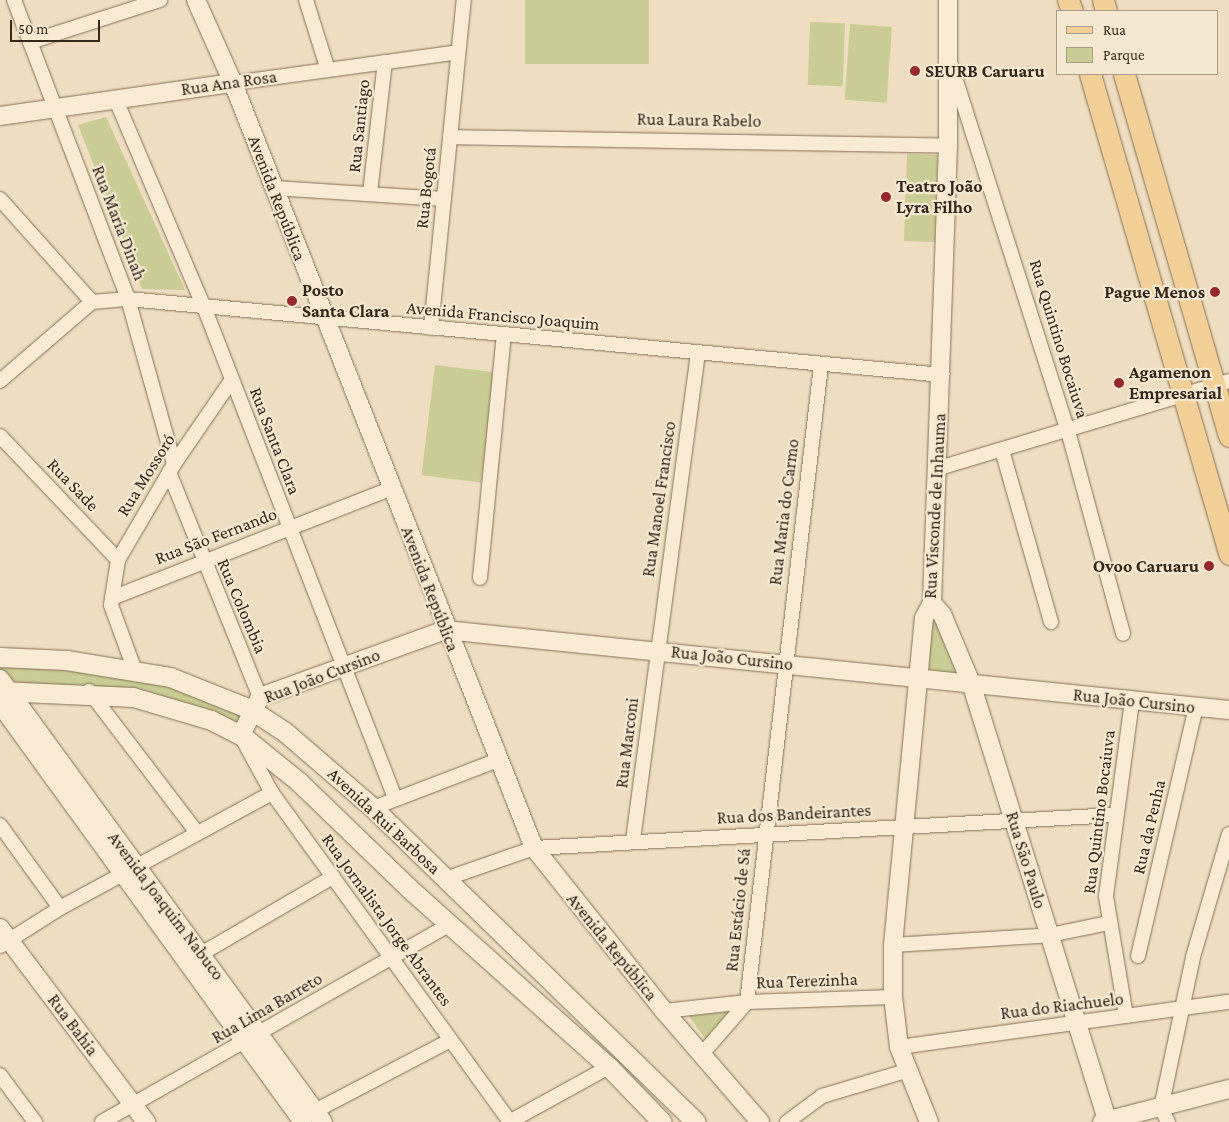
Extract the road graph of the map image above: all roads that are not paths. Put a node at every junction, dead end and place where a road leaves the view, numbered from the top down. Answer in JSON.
{"nodes":[{"id":1,"x":14,"y":0,"type":"edge"},
{"id":2,"x":160,"y":0,"type":"edge"},
{"id":3,"x":196,"y":0,"type":"edge"},
{"id":4,"x":306,"y":0,"type":"edge"},
{"id":5,"x":464,"y":0,"type":"edge"},
{"id":6,"x":948,"y":0,"type":"edge"},
{"id":7,"x":30,"y":42,"type":"junction"},
{"id":8,"x":458,"y":52,"type":"junction"},
{"id":9,"x":948,"y":60,"type":"junction"},
{"id":10,"x":385,"y":62,"type":"junction"},
{"id":11,"x":328,"y":70,"type":"junction"},
{"id":12,"x":1090,"y":75,"type":"edge"},
{"id":13,"x":1124,"y":75,"type":"edge"},
{"id":14,"x":233,"y":83,"type":"junction"},
{"id":15,"x":116,"y":100,"type":"junction"},
{"id":16,"x":56,"y":109,"type":"junction"},
{"id":17,"x":0,"y":116,"type":"edge"},
{"id":18,"x":450,"y":137,"type":"junction"},
{"id":19,"x":948,"y":146,"type":"junction"},
{"id":20,"x":274,"y":188,"type":"junction"},
{"id":21,"x":370,"y":193,"type":"junction"},
{"id":22,"x":0,"y":199,"type":"edge"},
{"id":23,"x":444,"y":199,"type":"junction"},
{"id":24,"x":128,"y":299,"type":"junction"},
{"id":25,"x":92,"y":302,"type":"junction"},
{"id":26,"x":204,"y":307,"type":"junction"},
{"id":27,"x":323,"y":318,"type":"junction"},
{"id":28,"x":431,"y":328,"type":"junction"},
{"id":29,"x":504,"y":335,"type":"junction"},
{"id":30,"x":698,"y":353,"type":"junction"},
{"id":31,"x":821,"y":365,"type":"junction"},
{"id":32,"x":2,"y":374,"type":"edge"},
{"id":33,"x":942,"y":375,"type":"junction"},
{"id":34,"x":232,"y":381,"type":"junction"},
{"id":35,"x":1222,"y":383,"type":"edge"},
{"id":36,"x":1184,"y":394,"type":"junction"},
{"id":37,"x":1068,"y":431,"type":"junction"},
{"id":38,"x":0,"y":436,"type":"edge"},
{"id":39,"x":1229,"y":436,"type":"edge"},
{"id":40,"x":1002,"y":450,"type":"junction"},
{"id":41,"x":172,"y":468,"type":"junction"},
{"id":42,"x":936,"y":469,"type":"junction"},
{"id":43,"x":390,"y":489,"type":"junction"},
{"id":44,"x":288,"y":528,"type":"junction"},
{"id":45,"x":1229,"y":554,"type":"edge"},
{"id":46,"x":118,"y":560,"type":"junction"},
{"id":47,"x":202,"y":560,"type":"junction"},
{"id":48,"x":480,"y":578,"type":"dead end"},
{"id":49,"x":112,"y":598,"type":"junction"},
{"id":50,"x":932,"y":604,"type":"junction"},
{"id":51,"x":1051,"y":622,"type":"dead end"},
{"id":52,"x":445,"y":630,"type":"junction"},
{"id":53,"x":1123,"y":634,"type":"dead end"},
{"id":54,"x":658,"y":650,"type":"junction"},
{"id":55,"x":0,"y":657,"type":"edge"},
{"id":56,"x":785,"y":663,"type":"junction"},
{"id":57,"x":341,"y":667,"type":"junction"},
{"id":58,"x":134,"y":668,"type":"junction"},
{"id":59,"x":918,"y":678,"type":"junction"},
{"id":60,"x":971,"y":683,"type":"junction"},
{"id":61,"x":2,"y":691,"type":"edge"},
{"id":62,"x":90,"y":691,"type":"junction"},
{"id":63,"x":1132,"y":702,"type":"junction"},
{"id":64,"x":255,"y":703,"type":"junction"},
{"id":65,"x":1196,"y":708,"type":"junction"},
{"id":66,"x":1229,"y":710,"type":"edge"},
{"id":67,"x":241,"y":735,"type":"junction"},
{"id":68,"x":498,"y":760,"type":"junction"},
{"id":69,"x":272,"y":792,"type":"junction"},
{"id":70,"x":395,"y":798,"type":"junction"},
{"id":71,"x":373,"y":808,"type":"junction"},
{"id":72,"x":1115,"y":815,"type":"junction"},
{"id":73,"x":1015,"y":824,"type":"junction"},
{"id":74,"x":0,"y":825,"type":"edge"},
{"id":75,"x":903,"y":826,"type":"junction"},
{"id":76,"x":197,"y":833,"type":"junction"},
{"id":77,"x":1229,"y":834,"type":"edge"},
{"id":78,"x":764,"y":836,"type":"junction"},
{"id":79,"x":633,"y":840,"type":"junction"},
{"id":80,"x":534,"y":848,"type":"junction"},
{"id":81,"x":128,"y":870,"type":"junction"},
{"id":82,"x":333,"y":877,"type":"junction"},
{"id":83,"x":445,"y":878,"type":"junction"},
{"id":84,"x":60,"y":908,"type":"junction"},
{"id":85,"x":1108,"y":923,"type":"junction"},
{"id":86,"x":450,"y":924,"type":"junction"},
{"id":87,"x":1050,"y":935,"type":"junction"},
{"id":88,"x":3,"y":938,"type":"edge"},
{"id":89,"x":894,"y":945,"type":"junction"},
{"id":90,"x":201,"y":954,"type":"junction"},
{"id":91,"x":1138,"y":956,"type":"dead end"},
{"id":92,"x":391,"y":958,"type":"junction"},
{"id":93,"x":893,"y":997,"type":"junction"},
{"id":94,"x":747,"y":1002,"type":"junction"},
{"id":95,"x":1229,"y":1002,"type":"edge"},
{"id":96,"x":1185,"y":1008,"type":"junction"},
{"id":97,"x":664,"y":1011,"type":"junction"},
{"id":98,"x":1126,"y":1016,"type":"junction"},
{"id":99,"x":1077,"y":1022,"type":"junction"},
{"id":100,"x":260,"y":1034,"type":"junction"},
{"id":101,"x":451,"y":1040,"type":"junction"},
{"id":102,"x":244,"y":1043,"type":"junction"},
{"id":103,"x":899,"y":1046,"type":"junction"},
{"id":104,"x":702,"y":1054,"type":"junction"},
{"id":105,"x":609,"y":1067,"type":"junction"},
{"id":106,"x":906,"y":1071,"type":"junction"},
{"id":107,"x":0,"y":1075,"type":"edge"},
{"id":108,"x":1229,"y":1089,"type":"edge"},
{"id":109,"x":134,"y":1105,"type":"junction"},
{"id":110,"x":1165,"y":1115,"type":"edge"},
{"id":111,"x":314,"y":1118,"type":"edge"},
{"id":112,"x":1106,"y":1121,"type":"edge"},
{"id":113,"x":35,"y":1122,"type":"edge"},
{"id":114,"x":102,"y":1122,"type":"edge"},
{"id":115,"x":146,"y":1122,"type":"edge"},
{"id":116,"x":509,"y":1122,"type":"edge"},
{"id":117,"x":662,"y":1122,"type":"edge"},
{"id":118,"x":696,"y":1122,"type":"edge"},
{"id":119,"x":760,"y":1122,"type":"edge"},
{"id":120,"x":788,"y":1122,"type":"edge"},
{"id":121,"x":929,"y":1122,"type":"edge"}],
"edges":[{"from":1,"to":7,"type":"street","name":"Rua Maria Dinah"},
{"from":2,"to":7,"type":"street"},
{"from":3,"to":14,"type":"street","name":"Avenida República"},
{"from":4,"to":11,"type":"street"},
{"from":5,"to":8,"type":"street","name":"Rua Bogotá"},
{"from":6,"to":9,"type":"street","name":"Rua Visconde de Inhauma"},
{"from":7,"to":16,"type":"street","name":"Rua Maria Dinah"},
{"from":8,"to":10,"type":"street","name":"Rua Ana Rosa"},
{"from":8,"to":18,"type":"street","name":"Rua Bogotá"},
{"from":9,"to":19,"type":"street","name":"Rua Visconde de Inhauma"},
{"from":9,"to":37,"type":"street","name":"Rua Quintino Bocaiuva"},
{"from":10,"to":11,"type":"street","name":"Rua Ana Rosa"},
{"from":10,"to":21,"type":"street","name":"Rua Santiago"},
{"from":11,"to":14,"type":"street","name":"Rua Ana Rosa"},
{"from":12,"to":36,"type":"main road"},
{"from":13,"to":35,"type":"main road"},
{"from":14,"to":15,"type":"street","name":"Rua Ana Rosa"},
{"from":14,"to":20,"type":"street","name":"Avenida República"},
{"from":15,"to":16,"type":"street","name":"Rua Ana Rosa"},
{"from":15,"to":26,"type":"street","name":"Rua Santa Clara"},
{"from":16,"to":17,"type":"street","name":"Rua Ana Rosa"},
{"from":16,"to":24,"type":"street","name":"Rua Maria Dinah"},
{"from":18,"to":19,"type":"street","name":"Rua Laura Rabelo"},
{"from":18,"to":23,"type":"street","name":"Rua Bogotá"},
{"from":19,"to":33,"type":"street","name":"Rua Visconde de Inhauma"},
{"from":20,"to":21,"type":"street"},
{"from":20,"to":27,"type":"street","name":"Avenida República"},
{"from":21,"to":23,"type":"street"},
{"from":22,"to":25,"type":"street"},
{"from":23,"to":28,"type":"street","name":"Rua Bogotá"},
{"from":24,"to":25,"type":"street","name":"Avenida Francisco Joaquim"},
{"from":24,"to":26,"type":"street","name":"Avenida Francisco Joaquim"},
{"from":24,"to":41,"type":"street","name":"Rua Maria Dinah"},
{"from":25,"to":32,"type":"street"},
{"from":26,"to":27,"type":"street","name":"Avenida Francisco Joaquim"},
{"from":26,"to":34,"type":"street","name":"Rua Santa Clara"},
{"from":27,"to":28,"type":"street","name":"Avenida Francisco Joaquim"},
{"from":27,"to":43,"type":"street","name":"Avenida República"},
{"from":28,"to":29,"type":"street","name":"Avenida Francisco Joaquim"},
{"from":29,"to":30,"type":"street","name":"Avenida Francisco Joaquim"},
{"from":29,"to":48,"type":"street"},
{"from":30,"to":31,"type":"street","name":"Avenida Francisco Joaquim"},
{"from":30,"to":54,"type":"street","name":"Rua Manoel Francisco"},
{"from":31,"to":33,"type":"street","name":"Avenida Francisco Joaquim"},
{"from":31,"to":56,"type":"street","name":"Rua Maria do Carmo"},
{"from":33,"to":42,"type":"street","name":"Rua Visconde de Inhauma"},
{"from":34,"to":41,"type":"street","name":"Rua Mossoró"},
{"from":34,"to":44,"type":"street","name":"Rua Santa Clara"},
{"from":35,"to":36,"type":"street"},
{"from":35,"to":39,"type":"main road"},
{"from":36,"to":37,"type":"street"},
{"from":36,"to":45,"type":"main road"},
{"from":37,"to":40,"type":"street"},
{"from":37,"to":53,"type":"street","name":"Rua Quintino Bocaiuva"},
{"from":38,"to":46,"type":"street","name":"Rua Sade"},
{"from":40,"to":42,"type":"street"},
{"from":40,"to":51,"type":"street"},
{"from":41,"to":46,"type":"street","name":"Rua Mossoró"},
{"from":41,"to":47,"type":"street","name":"Rua Colombia"},
{"from":42,"to":50,"type":"street","name":"Rua Visconde de Inhauma"},
{"from":43,"to":44,"type":"street","name":"Rua São Fernando"},
{"from":43,"to":52,"type":"street","name":"Avenida República"},
{"from":44,"to":47,"type":"street","name":"Rua São Fernando"},
{"from":44,"to":57,"type":"street","name":"Rua Santa Clara"},
{"from":46,"to":49,"type":"street","name":"Rua Mossoró"},
{"from":47,"to":49,"type":"street","name":"Rua São Fernando"},
{"from":47,"to":64,"type":"street","name":"Rua Colombia"},
{"from":49,"to":58,"type":"street","name":"Rua Mossoró"},
{"from":50,"to":59,"type":"street","name":"Rua Visconde de Inhauma"},
{"from":50,"to":60,"type":"street","name":"Rua São Paulo"},
{"from":52,"to":54,"type":"street","name":"Rua João Cursino"},
{"from":52,"to":57,"type":"street","name":"Rua João Cursino"},
{"from":52,"to":68,"type":"street","name":"Avenida República"},
{"from":54,"to":56,"type":"street","name":"Rua João Cursino"},
{"from":54,"to":79,"type":"street","name":"Rua Marconi"},
{"from":55,"to":58,"type":"main road","name":"Avenida Rui Barbosa"},
{"from":56,"to":59,"type":"street","name":"Rua João Cursino"},
{"from":56,"to":78,"type":"street","name":"Rua Estácio de Sá"},
{"from":57,"to":64,"type":"street","name":"Rua João Cursino"},
{"from":57,"to":70,"type":"street","name":"Rua Santa Clara"},
{"from":58,"to":64,"type":"main road","name":"Avenida Rui Barbosa"},
{"from":59,"to":60,"type":"street","name":"Rua João Cursino"},
{"from":59,"to":75,"type":"street","name":"Rua Visconde de Inhauma"},
{"from":60,"to":63,"type":"street","name":"Rua João Cursino"},
{"from":60,"to":73,"type":"street","name":"Rua São Paulo"},
{"from":61,"to":62,"type":"main road","name":"Avenida Rui Barbosa"},
{"from":61,"to":81,"type":"street","name":"Avenida Joaquim Nabuco"},
{"from":62,"to":67,"type":"main road","name":"Avenida Rui Barbosa"},
{"from":62,"to":76,"type":"street"},
{"from":63,"to":65,"type":"street","name":"Rua João Cursino"},
{"from":63,"to":72,"type":"street","name":"Rua Quintino Bocaiuva"},
{"from":64,"to":67,"type":"street"},
{"from":64,"to":71,"type":"main road","name":"Avenida Rui Barbosa"},
{"from":65,"to":66,"type":"street","name":"Rua João Cursino"},
{"from":65,"to":91,"type":"street","name":"Rua da Penha"},
{"from":67,"to":69,"type":"street","name":"Rua Jornalista Jorge Abrantes"},
{"from":67,"to":86,"type":"main road","name":"Avenida Rui Barbosa"},
{"from":68,"to":70,"type":"street"},
{"from":68,"to":80,"type":"street","name":"Avenida República"},
{"from":69,"to":76,"type":"street"},
{"from":69,"to":82,"type":"street","name":"Rua Jornalista Jorge Abrantes"},
{"from":70,"to":71,"type":"street"},
{"from":71,"to":83,"type":"main road","name":"Avenida Rui Barbosa"},
{"from":72,"to":73,"type":"street","name":"Rua dos Bandeirantes"},
{"from":72,"to":85,"type":"street","name":"Rua Quintino Bocaiuva"},
{"from":73,"to":75,"type":"street","name":"Rua dos Bandeirantes"},
{"from":73,"to":87,"type":"street","name":"Rua São Paulo"},
{"from":74,"to":84,"type":"street"},
{"from":75,"to":78,"type":"street","name":"Rua dos Bandeirantes"},
{"from":75,"to":89,"type":"street","name":"Rua Visconde de Inhauma"},
{"from":76,"to":81,"type":"street"},
{"from":77,"to":96,"type":"street"},
{"from":78,"to":79,"type":"street","name":"Rua dos Bandeirantes"},
{"from":78,"to":94,"type":"street","name":"Rua Estácio de Sá"},
{"from":79,"to":80,"type":"street","name":"Rua dos Bandeirantes"},
{"from":80,"to":83,"type":"street","name":"Rua dos Bandeirantes"},
{"from":80,"to":97,"type":"street","name":"Avenida República"},
{"from":81,"to":84,"type":"street"},
{"from":81,"to":90,"type":"street","name":"Avenida Joaquim Nabuco"},
{"from":81,"to":102,"type":"street","name":"Avenida Joaquim Nabuco"},
{"from":82,"to":90,"type":"street"},
{"from":82,"to":92,"type":"street","name":"Rua Jornalista Jorge Abrantes"},
{"from":83,"to":118,"type":"main road","name":"Avenida Rui Barbosa"},
{"from":84,"to":88,"type":"street"},
{"from":85,"to":87,"type":"street"},
{"from":85,"to":98,"type":"street","name":"Rua Quintino Bocaiuva"},
{"from":86,"to":92,"type":"street","name":"Rua Lima Barreto"},
{"from":86,"to":105,"type":"main road","name":"Avenida Rui Barbosa"},
{"from":87,"to":89,"type":"street"},
{"from":87,"to":99,"type":"street","name":"Rua São Paulo"},
{"from":88,"to":109,"type":"street","name":"Rua Bahia"},
{"from":89,"to":93,"type":"street","name":"Rua Visconde de Inhauma"},
{"from":90,"to":100,"type":"street","name":"Avenida Joaquim Nabuco"},
{"from":92,"to":100,"type":"street","name":"Rua Lima Barreto"},
{"from":92,"to":101,"type":"street","name":"Rua Jornalista Jorge Abrantes"},
{"from":93,"to":94,"type":"street","name":"Rua Terezinha"},
{"from":93,"to":103,"type":"street","name":"Rua Visconde de Inhauma"},
{"from":94,"to":97,"type":"street","name":"Rua Terezinha"},
{"from":94,"to":104,"type":"street"},
{"from":95,"to":96,"type":"street","name":"Rua do Riachuelo"},
{"from":96,"to":98,"type":"street","name":"Rua do Riachuelo"},
{"from":96,"to":110,"type":"street"},
{"from":97,"to":104,"type":"street","name":"Avenida República"},
{"from":98,"to":99,"type":"street","name":"Rua do Riachuelo"},
{"from":99,"to":103,"type":"street","name":"Rua do Riachuelo"},
{"from":99,"to":112,"type":"street","name":"Rua São Paulo"},
{"from":100,"to":102,"type":"street","name":"Rua Lima Barreto"},
{"from":100,"to":111,"type":"street","name":"Avenida Joaquim Nabuco"},
{"from":101,"to":111,"type":"street"},
{"from":101,"to":116,"type":"street","name":"Rua Jornalista Jorge Abrantes"},
{"from":102,"to":109,"type":"street","name":"Rua Lima Barreto"},
{"from":102,"to":111,"type":"street","name":"Avenida Joaquim Nabuco"},
{"from":103,"to":106,"type":"street","name":"Rua Visconde de Inhauma"},
{"from":104,"to":119,"type":"street","name":"Avenida República"},
{"from":105,"to":116,"type":"street"},
{"from":105,"to":117,"type":"main road","name":"Avenida Rui Barbosa"},
{"from":106,"to":120,"type":"street"},
{"from":106,"to":121,"type":"street","name":"Rua Visconde de Inhauma"},
{"from":107,"to":113,"type":"street"},
{"from":108,"to":110,"type":"street"},
{"from":109,"to":114,"type":"street","name":"Rua Lima Barreto"},
{"from":109,"to":115,"type":"street","name":"Rua Bahia"},
{"from":110,"to":112,"type":"street"}]}
